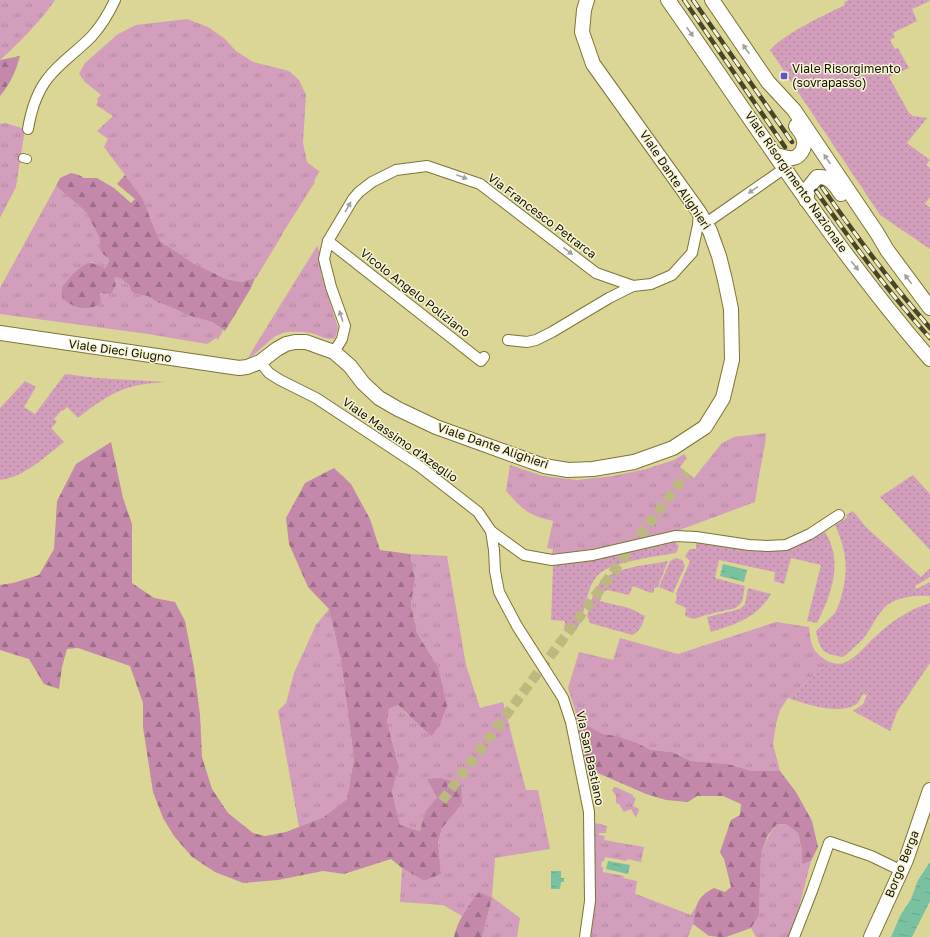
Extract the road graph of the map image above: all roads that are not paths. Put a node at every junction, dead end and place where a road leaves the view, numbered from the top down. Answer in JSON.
{"nodes":[{"id":1,"x":115,"y":0,"type":"edge"},
{"id":2,"x":587,"y":0,"type":"edge"},
{"id":3,"x":668,"y":0,"type":"edge"},
{"id":4,"x":712,"y":0,"type":"edge"},
{"id":5,"x":768,"y":82,"type":"junction"},
{"id":6,"x":28,"y":129,"type":"dead end"},
{"id":7,"x":776,"y":155,"type":"junction"},
{"id":8,"x":784,"y":168,"type":"junction"},
{"id":9,"x":806,"y":200,"type":"junction"},
{"id":10,"x":702,"y":218,"type":"junction"},
{"id":11,"x":328,"y":241,"type":"junction"},
{"id":12,"x":887,"y":250,"type":"junction"},
{"id":13,"x":633,"y":286,"type":"junction"},
{"id":14,"x":930,"y":308,"type":"edge"},
{"id":15,"x":0,"y":333,"type":"edge"},
{"id":16,"x":508,"y":340,"type":"dead end"},
{"id":17,"x":334,"y":352,"type":"junction"},
{"id":18,"x":484,"y":357,"type":"dead end"},
{"id":19,"x":930,"y":359,"type":"edge"},
{"id":20,"x":260,"y":362,"type":"junction"},
{"id":21,"x":239,"y":368,"type":"joint"},
{"id":22,"x":839,"y":515,"type":"dead end"},
{"id":23,"x":491,"y":531,"type":"junction"},
{"id":24,"x":930,"y":790,"type":"edge"},
{"id":25,"x":902,"y":871,"type":"junction"},
{"id":26,"x":585,"y":937,"type":"edge"},
{"id":27,"x":794,"y":937,"type":"edge"},
{"id":28,"x":871,"y":937,"type":"edge"}],
"edges":[{"from":1,"to":6,"type":"street"},
{"from":2,"to":10,"type":"main road","name":"Viale Dante Alighieri"},
{"from":3,"to":7,"type":"main road","name":"Viale Risorgimento Nazionale","one_way":true},
{"from":5,"to":4,"type":"main road","one_way":true},
{"from":5,"to":7,"type":"main road"},
{"from":12,"to":5,"type":"main road","one_way":true},
{"from":7,"to":8,"type":"main road","name":"Viale Risorgimento Nazionale"},
{"from":8,"to":9,"type":"main road","name":"Viale Risorgimento Nazionale"},
{"from":8,"to":10,"type":"street","one_way":true},
{"from":9,"to":12,"type":"main road"},
{"from":9,"to":19,"type":"main road","name":"Viale Risorgimento Nazionale","one_way":true},
{"from":10,"to":13,"type":"street","name":"Via Francesco Petrarca"},
{"from":10,"to":17,"type":"main road","name":"Viale Dante Alighieri"},
{"from":11,"to":13,"type":"street","name":"Via Francesco Petrarca","one_way":true},
{"from":17,"to":11,"type":"street","name":"Via Francesco Petrarca","one_way":true},
{"from":11,"to":18,"type":"street","name":"Vicolo Angelo Poliziano"},
{"from":14,"to":12,"type":"main road","one_way":true},
{"from":13,"to":16,"type":"street"},
{"from":15,"to":21,"type":"main road","name":"Viale Dieci Giugno"},
{"from":17,"to":20,"type":"main road","name":"Viale Dante Alighieri"},
{"from":20,"to":21,"type":"main road","name":"Viale Dante Alighieri"},
{"from":20,"to":23,"type":"street","name":"Viale Massimo d'Azeglio"},
{"from":22,"to":23,"type":"street","name":"Viale Massimo d'Azeglio"},
{"from":23,"to":26,"type":"street","name":"Via San Bastiano"},
{"from":24,"to":25,"type":"main road","name":"Borgo Berga"},
{"from":25,"to":27,"type":"street"},
{"from":25,"to":28,"type":"main road","name":"Borgo Berga"}]}
